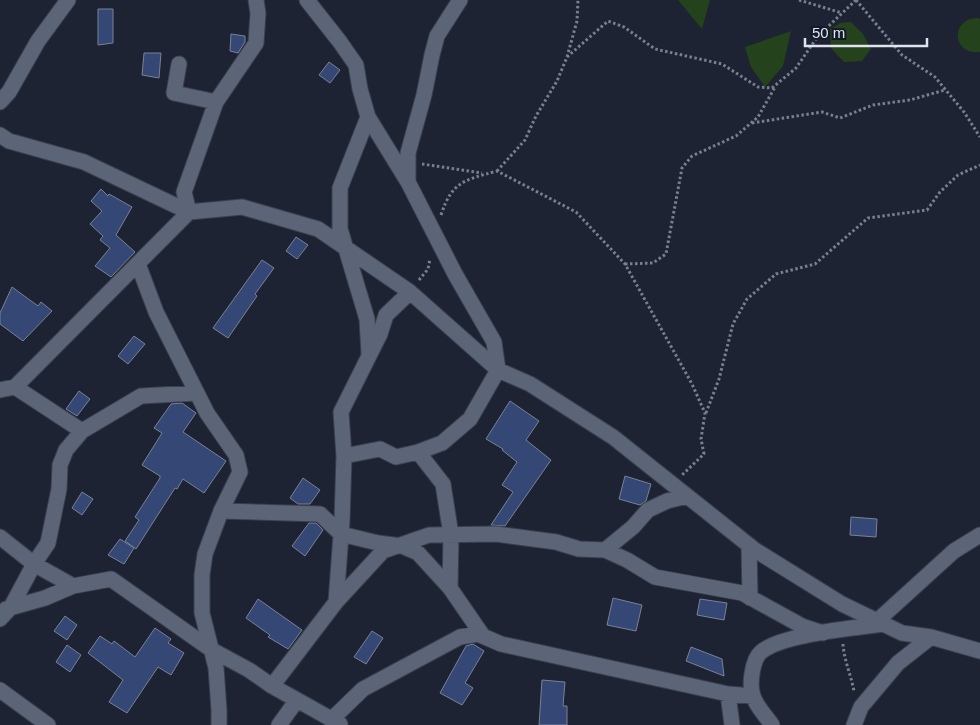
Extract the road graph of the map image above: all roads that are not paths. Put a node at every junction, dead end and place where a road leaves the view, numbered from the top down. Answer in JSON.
{"nodes":[{"id":1,"x":68,"y":0,"type":"edge"},
{"id":2,"x":256,"y":0,"type":"edge"},
{"id":3,"x":460,"y":0,"type":"edge"},
{"id":4,"x":308,"y":1,"type":"edge"},
{"id":5,"x":178,"y":64,"type":"dead end"},
{"id":6,"x":0,"y":102,"type":"edge"},
{"id":7,"x":216,"y":102,"type":"junction"},
{"id":8,"x":368,"y":117,"type":"junction"},
{"id":9,"x":0,"y":135,"type":"edge"},
{"id":10,"x":408,"y":182,"type":"junction"},
{"id":11,"x":189,"y":212,"type":"junction"},
{"id":12,"x":344,"y":247,"type":"junction"},
{"id":13,"x":138,"y":264,"type":"junction"},
{"id":14,"x":410,"y":292,"type":"junction"},
{"id":15,"x":370,"y":354,"type":"junction"},
{"id":16,"x":498,"y":370,"type":"junction"},
{"id":17,"x":15,"y":387,"type":"junction"},
{"id":18,"x":0,"y":390,"type":"edge"},
{"id":19,"x":196,"y":393,"type":"junction"},
{"id":20,"x":82,"y":431,"type":"junction"},
{"id":21,"x":418,"y":452,"type":"junction"},
{"id":22,"x":344,"y":456,"type":"junction"},
{"id":23,"x":687,"y":496,"type":"junction"},
{"id":24,"x":221,"y":511,"type":"junction"},
{"id":25,"x":341,"y":534,"type":"junction"},
{"id":26,"x":451,"y":535,"type":"junction"},
{"id":27,"x":980,"y":535,"type":"edge"},
{"id":28,"x":0,"y":537,"type":"edge"},
{"id":29,"x":750,"y":545,"type":"junction"},
{"id":30,"x":402,"y":546,"type":"junction"},
{"id":31,"x":605,"y":550,"type":"junction"},
{"id":32,"x":34,"y":564,"type":"junction"},
{"id":33,"x":73,"y":586,"type":"junction"},
{"id":34,"x":450,"y":588,"type":"junction"},
{"id":35,"x":750,"y":598,"type":"junction"},
{"id":36,"x":336,"y":602,"type":"junction"},
{"id":37,"x":6,"y":609,"type":"edge"},
{"id":38,"x":0,"y":619,"type":"edge"},
{"id":39,"x":881,"y":623,"type":"junction"},
{"id":40,"x":823,"y":633,"type":"junction"},
{"id":41,"x":484,"y":636,"type":"junction"},
{"id":42,"x":931,"y":637,"type":"junction"},
{"id":43,"x":212,"y":650,"type":"junction"},
{"id":44,"x":980,"y":651,"type":"edge"},
{"id":45,"x":272,"y":686,"type":"junction"},
{"id":46,"x":0,"y":690,"type":"edge"},
{"id":47,"x":728,"y":694,"type":"junction"},
{"id":48,"x":753,"y":696,"type":"junction"},
{"id":49,"x":297,"y":700,"type":"junction"},
{"id":50,"x":336,"y":722,"type":"edge"},
{"id":51,"x":48,"y":725,"type":"edge"},
{"id":52,"x":219,"y":725,"type":"edge"},
{"id":53,"x":279,"y":725,"type":"edge"},
{"id":54,"x":732,"y":725,"type":"edge"},
{"id":55,"x":772,"y":725,"type":"edge"},
{"id":56,"x":854,"y":725,"type":"edge"}],
"edges":[{"from":1,"to":6,"type":"street"},
{"from":2,"to":7,"type":"street"},
{"from":3,"to":10,"type":"street"},
{"from":4,"to":8,"type":"street"},
{"from":5,"to":7,"type":"street"},
{"from":7,"to":11,"type":"street"},
{"from":8,"to":10,"type":"street"},
{"from":8,"to":12,"type":"street"},
{"from":9,"to":11,"type":"street"},
{"from":10,"to":16,"type":"street"},
{"from":11,"to":12,"type":"street"},
{"from":11,"to":13,"type":"street"},
{"from":12,"to":14,"type":"street"},
{"from":12,"to":15,"type":"street"},
{"from":13,"to":17,"type":"street"},
{"from":13,"to":19,"type":"street"},
{"from":14,"to":15,"type":"street"},
{"from":14,"to":16,"type":"street"},
{"from":15,"to":22,"type":"street"},
{"from":16,"to":21,"type":"street"},
{"from":16,"to":23,"type":"street"},
{"from":17,"to":18,"type":"street"},
{"from":17,"to":20,"type":"street"},
{"from":19,"to":20,"type":"street"},
{"from":19,"to":24,"type":"street"},
{"from":20,"to":32,"type":"street"},
{"from":21,"to":22,"type":"street"},
{"from":21,"to":26,"type":"street"},
{"from":22,"to":25,"type":"street"},
{"from":23,"to":29,"type":"street"},
{"from":23,"to":31,"type":"street"},
{"from":24,"to":25,"type":"street"},
{"from":24,"to":43,"type":"street"},
{"from":25,"to":30,"type":"street"},
{"from":25,"to":36,"type":"street"},
{"from":26,"to":30,"type":"street"},
{"from":26,"to":31,"type":"street"},
{"from":26,"to":34,"type":"street"},
{"from":27,"to":39,"type":"street"},
{"from":28,"to":32,"type":"street"},
{"from":29,"to":35,"type":"street"},
{"from":29,"to":39,"type":"street"},
{"from":30,"to":34,"type":"street"},
{"from":30,"to":36,"type":"street"},
{"from":31,"to":35,"type":"street"},
{"from":32,"to":33,"type":"street"},
{"from":32,"to":37,"type":"street"},
{"from":33,"to":37,"type":"street"},
{"from":33,"to":43,"type":"street"},
{"from":34,"to":41,"type":"street"},
{"from":35,"to":40,"type":"street"},
{"from":36,"to":45,"type":"street"},
{"from":37,"to":38,"type":"street"},
{"from":39,"to":40,"type":"street"},
{"from":39,"to":42,"type":"street"},
{"from":40,"to":48,"type":"street"},
{"from":41,"to":47,"type":"street"},
{"from":41,"to":50,"type":"street"},
{"from":42,"to":44,"type":"street"},
{"from":42,"to":56,"type":"street"},
{"from":43,"to":45,"type":"street"},
{"from":43,"to":52,"type":"street"},
{"from":45,"to":49,"type":"street"},
{"from":46,"to":51,"type":"street"},
{"from":47,"to":48,"type":"street"},
{"from":47,"to":54,"type":"street"},
{"from":48,"to":55,"type":"street"},
{"from":49,"to":50,"type":"street"},
{"from":49,"to":53,"type":"street"}]}
